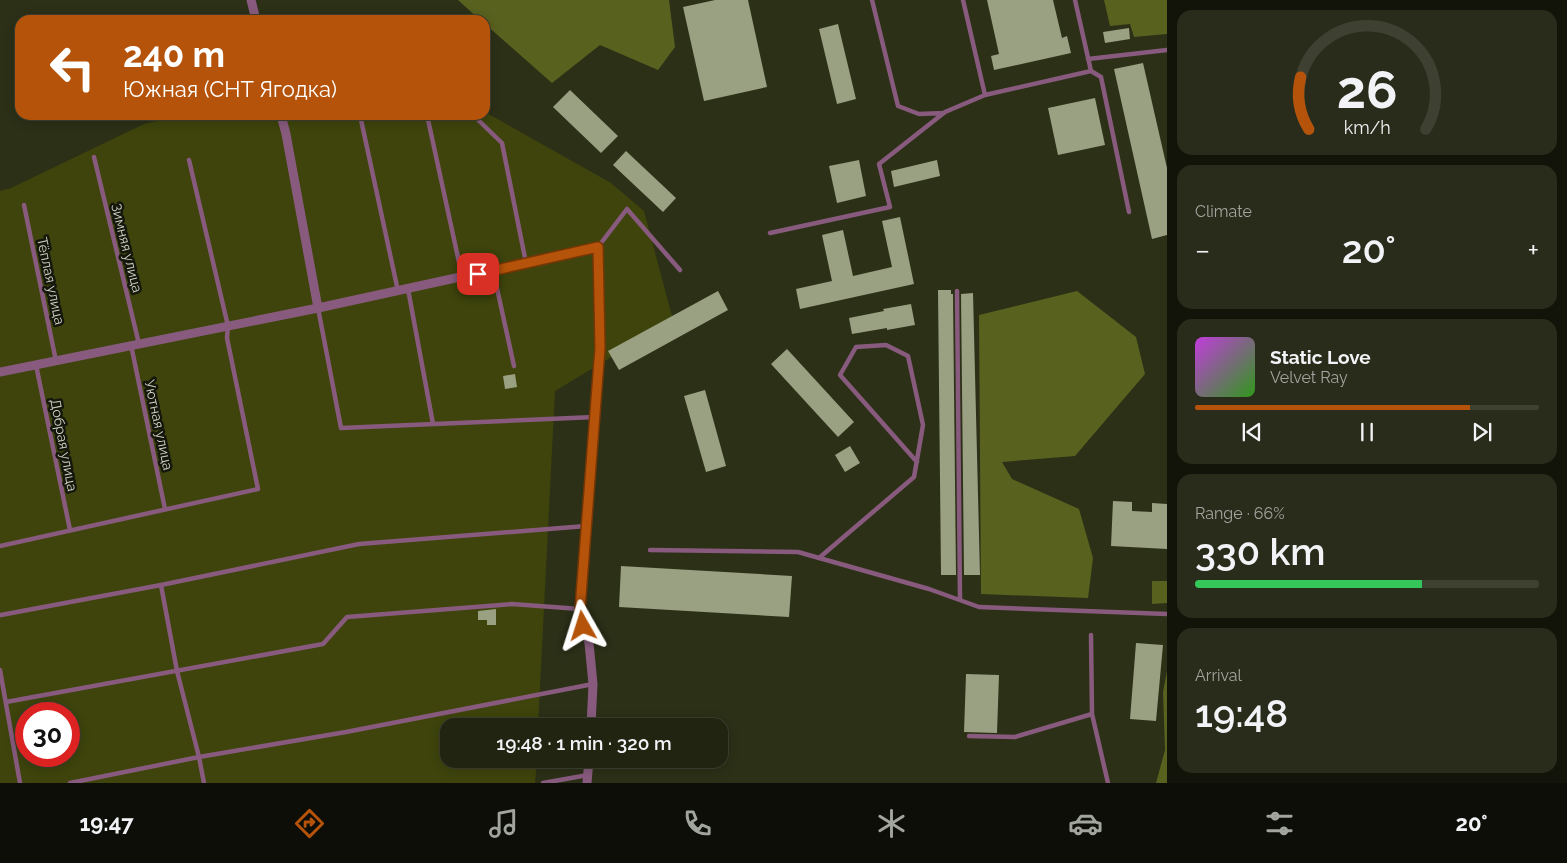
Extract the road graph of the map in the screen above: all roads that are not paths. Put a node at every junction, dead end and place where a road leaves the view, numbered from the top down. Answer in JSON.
{"nodes":[{"id":1,"x":251,"y":0,"type":"edge"},
{"id":2,"x":872,"y":0,"type":"edge"},
{"id":3,"x":963,"y":0,"type":"edge"},
{"id":4,"x":1075,"y":0,"type":"edge"},
{"id":5,"x":255,"y":15,"type":"edge"},
{"id":6,"x":1167,"y":50,"type":"edge"},
{"id":7,"x":1088,"y":59,"type":"junction"},
{"id":8,"x":1091,"y":70,"type":"junction"},
{"id":9,"x":985,"y":96,"type":"junction"},
{"id":10,"x":945,"y":112,"type":"junction"},
{"id":11,"x":282,"y":120,"type":"edge"},
{"id":12,"x":361,"y":120,"type":"edge"},
{"id":13,"x":429,"y":120,"type":"edge"},
{"id":14,"x":478,"y":120,"type":"edge"},
{"id":15,"x":94,"y":157,"type":"dead end"},
{"id":16,"x":189,"y":160,"type":"dead end"},
{"id":17,"x":24,"y":205,"type":"dead end"},
{"id":18,"x":1129,"y":212,"type":"dead end"},
{"id":19,"x":770,"y":232,"type":"dead end"},
{"id":20,"x":598,"y":247,"type":"junction"},
{"id":21,"x":526,"y":263,"type":"junction"},
{"id":22,"x":493,"y":270,"type":"junction"},
{"id":23,"x":680,"y":270,"type":"dead end"},
{"id":24,"x":462,"y":278,"type":"junction"},
{"id":25,"x":408,"y":289,"type":"junction"},
{"id":26,"x":398,"y":291,"type":"junction"},
{"id":27,"x":957,"y":291,"type":"dead end"},
{"id":28,"x":318,"y":308,"type":"junction"},
{"id":29,"x":228,"y":326,"type":"junction"},
{"id":30,"x":135,"y":345,"type":"junction"},
{"id":31,"x":56,"y":361,"type":"junction"},
{"id":32,"x":36,"y":364,"type":"junction"},
{"id":33,"x":514,"y":366,"type":"dead end"},
{"id":34,"x":0,"y":372,"type":"edge"},
{"id":35,"x":595,"y":417,"type":"junction"},
{"id":36,"x":433,"y":424,"type":"junction"},
{"id":37,"x":917,"y":462,"type":"junction"},
{"id":38,"x":165,"y":509,"type":"junction"},
{"id":39,"x":586,"y":526,"type":"junction"},
{"id":40,"x":70,"y":530,"type":"junction"},
{"id":41,"x":0,"y":546,"type":"edge"},
{"id":42,"x":650,"y":550,"type":"dead end"},
{"id":43,"x":819,"y":558,"type":"junction"},
{"id":44,"x":161,"y":585,"type":"junction"},
{"id":45,"x":960,"y":600,"type":"junction"},
{"id":46,"x":580,"y":609,"type":"junction"},
{"id":47,"x":1167,"y":614,"type":"edge"},
{"id":48,"x":1,"y":615,"type":"edge"},
{"id":49,"x":1091,"y":635,"type":"dead end"},
{"id":50,"x":0,"y":670,"type":"edge"},
{"id":51,"x":178,"y":671,"type":"junction"},
{"id":52,"x":593,"y":684,"type":"junction"},
{"id":53,"x":6,"y":702,"type":"junction"},
{"id":54,"x":1092,"y":714,"type":"junction"},
{"id":55,"x":591,"y":718,"type":"edge"},
{"id":56,"x":8,"y":720,"type":"junction"},
{"id":57,"x":0,"y":721,"type":"edge"},
{"id":58,"x":969,"y":736,"type":"dead end"},
{"id":59,"x":199,"y":757,"type":"junction"},
{"id":60,"x":587,"y":779,"type":"edge"},
{"id":61,"x":20,"y":783,"type":"edge"},
{"id":62,"x":70,"y":783,"type":"edge"},
{"id":63,"x":204,"y":783,"type":"edge"},
{"id":64,"x":543,"y":783,"type":"edge"},
{"id":65,"x":1108,"y":783,"type":"edge"}],
"edges":[{"from":1,"to":5,"type":"street"},
{"from":2,"to":10,"type":"lane"},
{"from":3,"to":9,"type":"lane"},
{"from":4,"to":7,"type":"lane"},
{"from":6,"to":7,"type":"lane"},
{"from":7,"to":8,"type":"lane"},
{"from":8,"to":9,"type":"lane"},
{"from":8,"to":18,"type":"lane"},
{"from":9,"to":10,"type":"lane"},
{"from":10,"to":19,"type":"lane"},
{"from":11,"to":28,"type":"street"},
{"from":12,"to":26,"type":"lane"},
{"from":13,"to":24,"type":"lane"},
{"from":14,"to":21,"type":"lane"},
{"from":15,"to":30,"type":"lane","name":"Зимняя улица"},
{"from":16,"to":29,"type":"lane"},
{"from":17,"to":31,"type":"lane","name":"Тёплая улица"},
{"from":20,"to":21,"type":"street"},
{"from":20,"to":23,"type":"lane"},
{"from":20,"to":35,"type":"street"},
{"from":21,"to":22,"type":"street"},
{"from":22,"to":24,"type":"street"},
{"from":22,"to":33,"type":"lane"},
{"from":24,"to":25,"type":"street"},
{"from":25,"to":26,"type":"street"},
{"from":25,"to":36,"type":"lane"},
{"from":26,"to":28,"type":"street"},
{"from":27,"to":45,"type":"lane"},
{"from":28,"to":29,"type":"street"},
{"from":28,"to":36,"type":"lane"},
{"from":29,"to":30,"type":"street"},
{"from":29,"to":38,"type":"lane"},
{"from":30,"to":31,"type":"street"},
{"from":30,"to":38,"type":"lane","name":"Уютная улица"},
{"from":31,"to":32,"type":"street"},
{"from":32,"to":34,"type":"street"},
{"from":32,"to":40,"type":"lane","name":"Добрая улица"},
{"from":35,"to":36,"type":"lane"},
{"from":35,"to":39,"type":"street"},
{"from":37,"to":37,"type":"lane"},
{"from":37,"to":43,"type":"lane"},
{"from":38,"to":40,"type":"lane"},
{"from":39,"to":44,"type":"lane"},
{"from":39,"to":46,"type":"street"},
{"from":40,"to":41,"type":"lane"},
{"from":42,"to":43,"type":"lane"},
{"from":43,"to":45,"type":"lane"},
{"from":44,"to":48,"type":"lane"},
{"from":44,"to":51,"type":"lane"},
{"from":45,"to":47,"type":"lane"},
{"from":46,"to":51,"type":"lane"},
{"from":46,"to":52,"type":"street"},
{"from":49,"to":54,"type":"lane"},
{"from":50,"to":53,"type":"lane"},
{"from":51,"to":53,"type":"lane"},
{"from":51,"to":59,"type":"lane"},
{"from":52,"to":55,"type":"street"},
{"from":52,"to":59,"type":"lane"},
{"from":53,"to":56,"type":"lane"},
{"from":54,"to":58,"type":"lane"},
{"from":54,"to":65,"type":"lane"},
{"from":56,"to":57,"type":"lane"},
{"from":56,"to":61,"type":"lane"},
{"from":59,"to":62,"type":"lane"},
{"from":59,"to":63,"type":"lane"},
{"from":60,"to":64,"type":"lane"}]}
